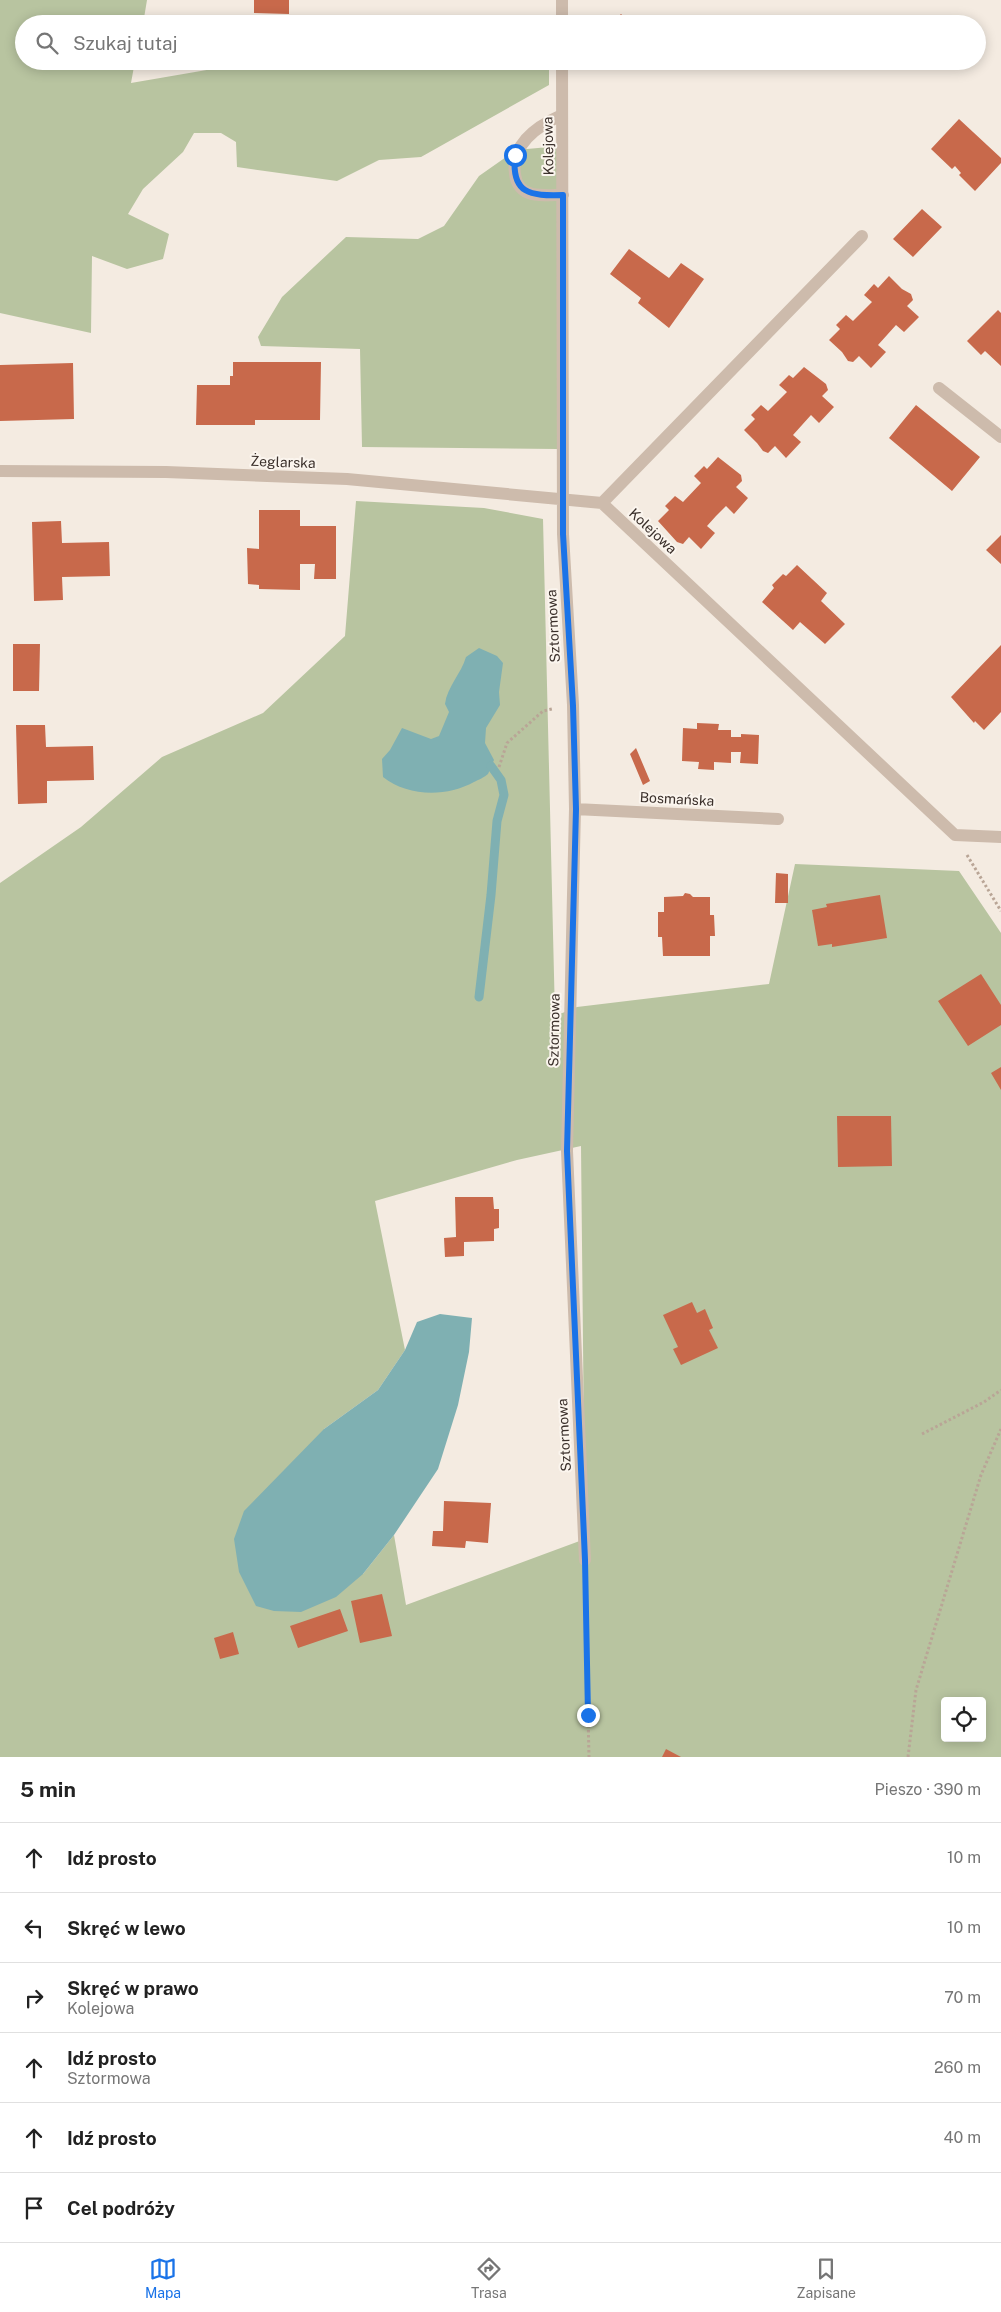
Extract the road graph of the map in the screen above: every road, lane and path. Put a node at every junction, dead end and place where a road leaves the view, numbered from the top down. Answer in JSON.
{"nodes":[{"id":1,"x":562,"y":0,"type":"edge"},
{"id":2,"x":562,"y":15,"type":"edge"},
{"id":3,"x":562,"y":70,"type":"edge"},
{"id":4,"x":562,"y":114,"type":"junction"},
{"id":5,"x":563,"y":195,"type":"junction"},
{"id":6,"x":862,"y":236,"type":"dead end"},
{"id":7,"x":940,"y":388,"type":"dead end"},
{"id":8,"x":1001,"y":437,"type":"edge"},
{"id":9,"x":0,"y":471,"type":"edge"},
{"id":10,"x":564,"y":500,"type":"junction"},
{"id":11,"x":602,"y":503,"type":"junction"},
{"id":12,"x":573,"y":706,"type":"junction"},
{"id":13,"x":499,"y":767,"type":"dead end"},
{"id":14,"x":576,"y":809,"type":"junction"},
{"id":15,"x":778,"y":818,"type":"dead end"},
{"id":16,"x":954,"y":835,"type":"junction"},
{"id":17,"x":1001,"y":837,"type":"edge"},
{"id":18,"x":1001,"y":911,"type":"edge"},
{"id":19,"x":1001,"y":1390,"type":"edge"},
{"id":20,"x":1001,"y":1429,"type":"edge"},
{"id":21,"x":922,"y":1434,"type":"dead end"},
{"id":22,"x":585,"y":1560,"type":"joint"},
{"id":23,"x":589,"y":1757,"type":"edge"},
{"id":24,"x":908,"y":1757,"type":"edge"}],
"edges":[{"from":1,"to":2,"type":"street"},
{"from":3,"to":4,"type":"street","name":"Kolejowa"},
{"from":4,"to":5,"type":"street","name":"Kolejowa"},
{"from":4,"to":5,"type":"street"},
{"from":5,"to":10,"type":"street","name":"Kolejowa"},
{"from":6,"to":11,"type":"street"},
{"from":7,"to":8,"type":"street"},
{"from":9,"to":10,"type":"street","name":"Żeglarska"},
{"from":10,"to":11,"type":"street","name":"Żeglarska"},
{"from":10,"to":12,"type":"street","name":"Sztormowa"},
{"from":11,"to":16,"type":"street","name":"Kolejowa"},
{"from":12,"to":13,"type":"path"},
{"from":12,"to":14,"type":"street","name":"Sztormowa"},
{"from":14,"to":15,"type":"street","name":"Bosmańska"},
{"from":14,"to":22,"type":"street","name":"Sztormowa"},
{"from":16,"to":17,"type":"street"},
{"from":16,"to":18,"type":"path"},
{"from":19,"to":21,"type":"path"},
{"from":20,"to":24,"type":"path"},
{"from":22,"to":23,"type":"path"}]}
